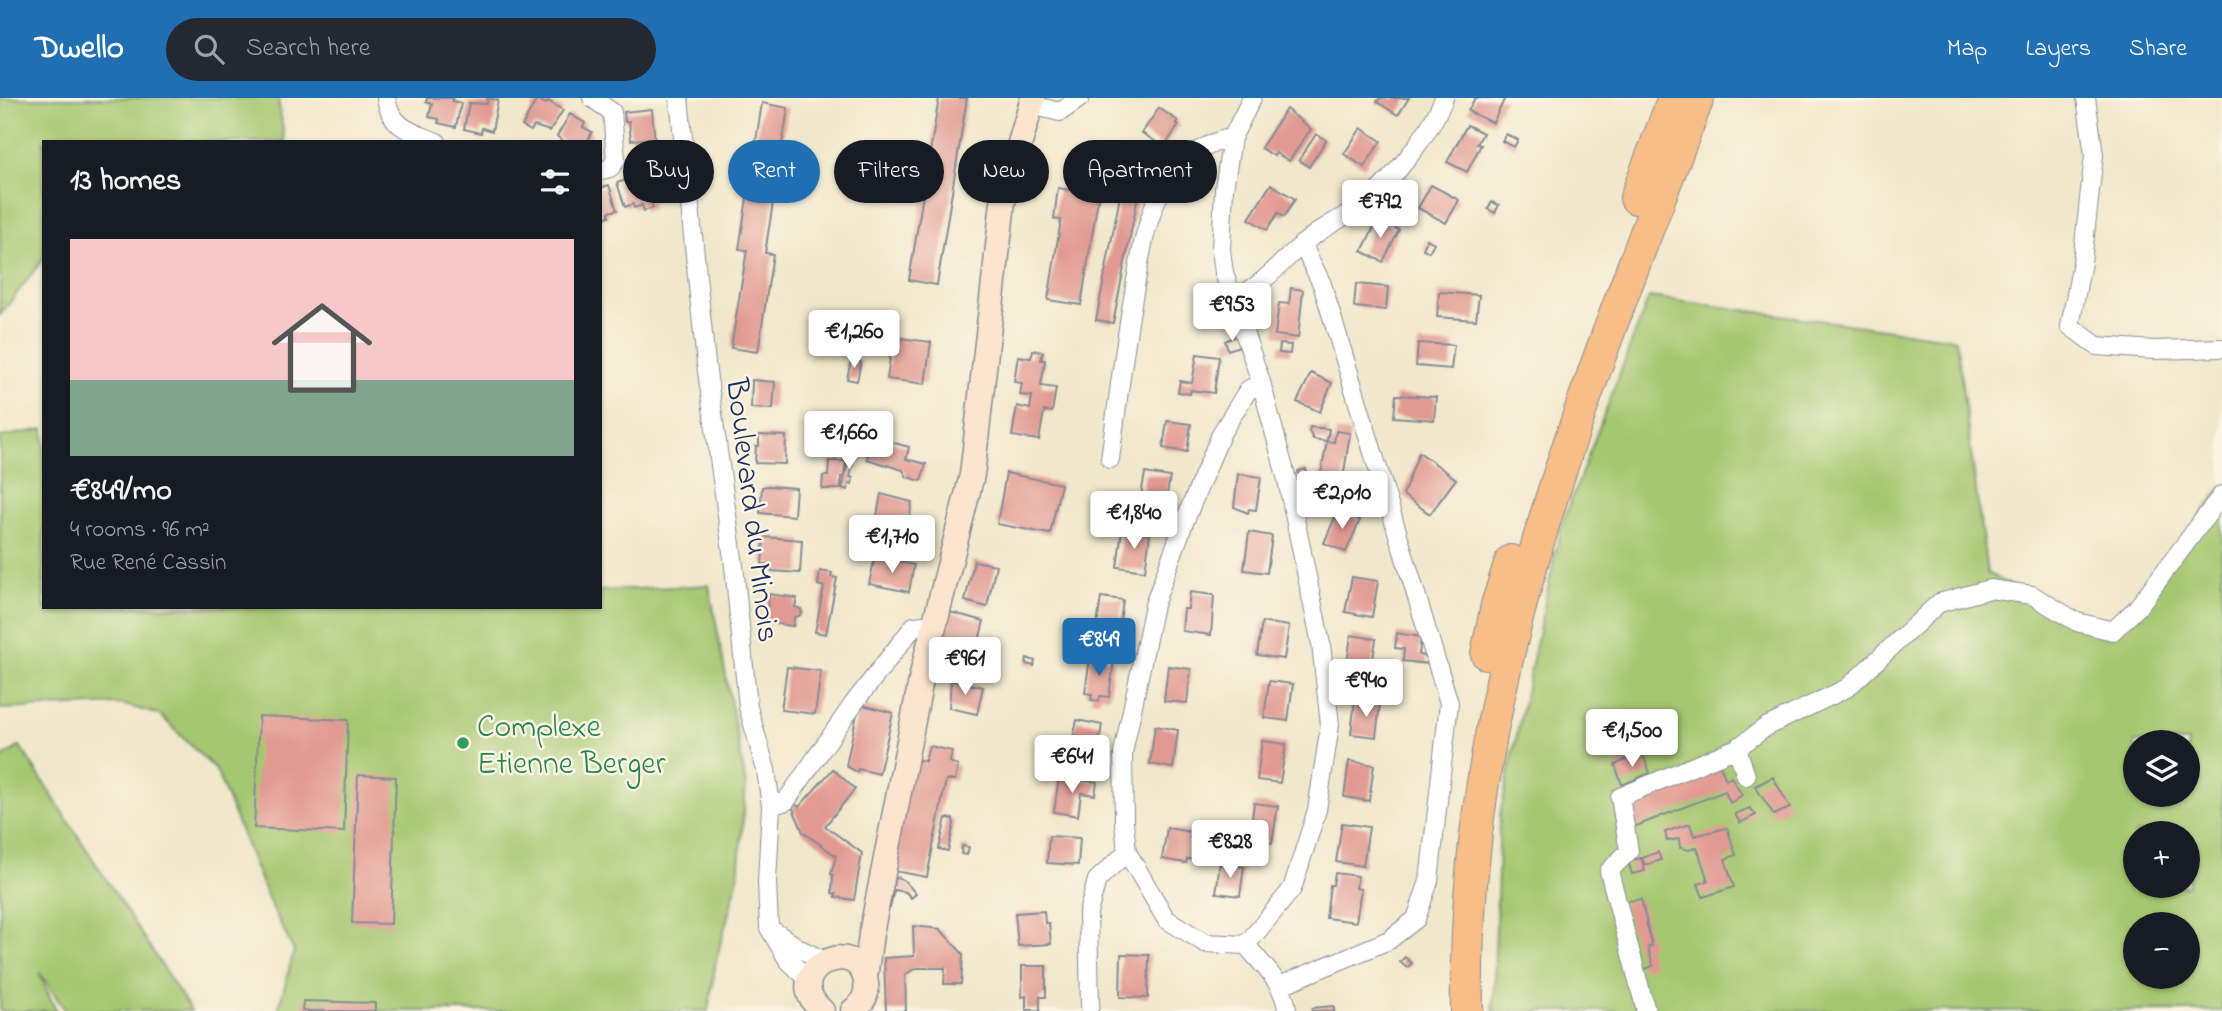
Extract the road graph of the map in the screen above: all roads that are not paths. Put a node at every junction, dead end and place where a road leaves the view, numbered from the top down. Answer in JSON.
{"nodes":[{"id":1,"x":386,"y":98,"type":"edge"},
{"id":2,"x":592,"y":98,"type":"edge"},
{"id":3,"x":679,"y":98,"type":"edge"},
{"id":4,"x":1080,"y":98,"type":"edge"},
{"id":5,"x":1252,"y":98,"type":"edge"},
{"id":6,"x":1444,"y":98,"type":"edge"},
{"id":7,"x":1674,"y":98,"type":"edge"},
{"id":8,"x":1698,"y":98,"type":"edge"},
{"id":9,"x":2086,"y":98,"type":"edge"},
{"id":10,"x":1032,"y":102,"type":"edge"},
{"id":11,"x":1232,"y":138,"type":"junction"},
{"id":12,"x":432,"y":140,"type":"edge"},
{"id":13,"x":602,"y":170,"type":"edge"},
{"id":14,"x":1302,"y":244,"type":"junction"},
{"id":15,"x":1232,"y":299,"type":"junction"},
{"id":16,"x":2222,"y":348,"type":"edge"},
{"id":17,"x":1261,"y":382,"type":"junction"},
{"id":18,"x":1110,"y":459,"type":"dead end"},
{"id":19,"x":2222,"y":495,"type":"edge"},
{"id":20,"x":934,"y":624,"type":"junction"},
{"id":21,"x":1737,"y":748,"type":"junction"},
{"id":22,"x":1745,"y":776,"type":"dead end"},
{"id":23,"x":771,"y":806,"type":"junction"},
{"id":24,"x":1128,"y":852,"type":"junction"},
{"id":25,"x":769,"y":928,"type":"junction"},
{"id":26,"x":871,"y":934,"type":"junction"},
{"id":27,"x":1246,"y":945,"type":"junction"},
{"id":28,"x":831,"y":959,"type":"junction"},
{"id":29,"x":865,"y":978,"type":"junction"},
{"id":30,"x":810,"y":981,"type":"junction"},
{"id":31,"x":1279,"y":986,"type":"junction"},
{"id":32,"x":1090,"y":1006,"type":"dead end"},
{"id":33,"x":856,"y":1010,"type":"edge"},
{"id":34,"x":822,"y":1011,"type":"edge"},
{"id":35,"x":1287,"y":1011,"type":"edge"},
{"id":36,"x":1449,"y":1011,"type":"edge"},
{"id":37,"x":1467,"y":1011,"type":"edge"},
{"id":38,"x":1646,"y":1011,"type":"edge"}],
"edges":[{"from":1,"to":12,"type":"street"},
{"from":2,"to":13,"type":"street"},
{"from":3,"to":23,"type":"street","name":"Boulevard du Minois"},
{"from":4,"to":10,"type":"street"},
{"from":5,"to":11,"type":"street"},
{"from":6,"to":14,"type":"street"},
{"from":7,"to":36,"type":"highway"},
{"from":8,"to":37,"type":"highway"},
{"from":9,"to":16,"type":"street"},
{"from":10,"to":20,"type":"main road"},
{"from":11,"to":15,"type":"street"},
{"from":11,"to":18,"type":"street"},
{"from":14,"to":15,"type":"street"},
{"from":14,"to":31,"type":"street"},
{"from":15,"to":17,"type":"street"},
{"from":17,"to":24,"type":"street"},
{"from":17,"to":27,"type":"street"},
{"from":19,"to":21,"type":"street"},
{"from":20,"to":23,"type":"street"},
{"from":20,"to":26,"type":"main road"},
{"from":21,"to":22,"type":"street"},
{"from":21,"to":38,"type":"street"},
{"from":23,"to":25,"type":"street","name":"Boulevard du Minois"},
{"from":24,"to":27,"type":"street"},
{"from":24,"to":32,"type":"street"},
{"from":25,"to":28,"type":"street"},
{"from":25,"to":30,"type":"street","name":"Boulevard du Minois"},
{"from":26,"to":28,"type":"main road"},
{"from":26,"to":29,"type":"main road"},
{"from":27,"to":31,"type":"street"},
{"from":28,"to":29,"type":"main road"},
{"from":28,"to":30,"type":"main road"},
{"from":29,"to":33,"type":"main road"},
{"from":30,"to":34,"type":"main road"},
{"from":31,"to":35,"type":"street"}]}
